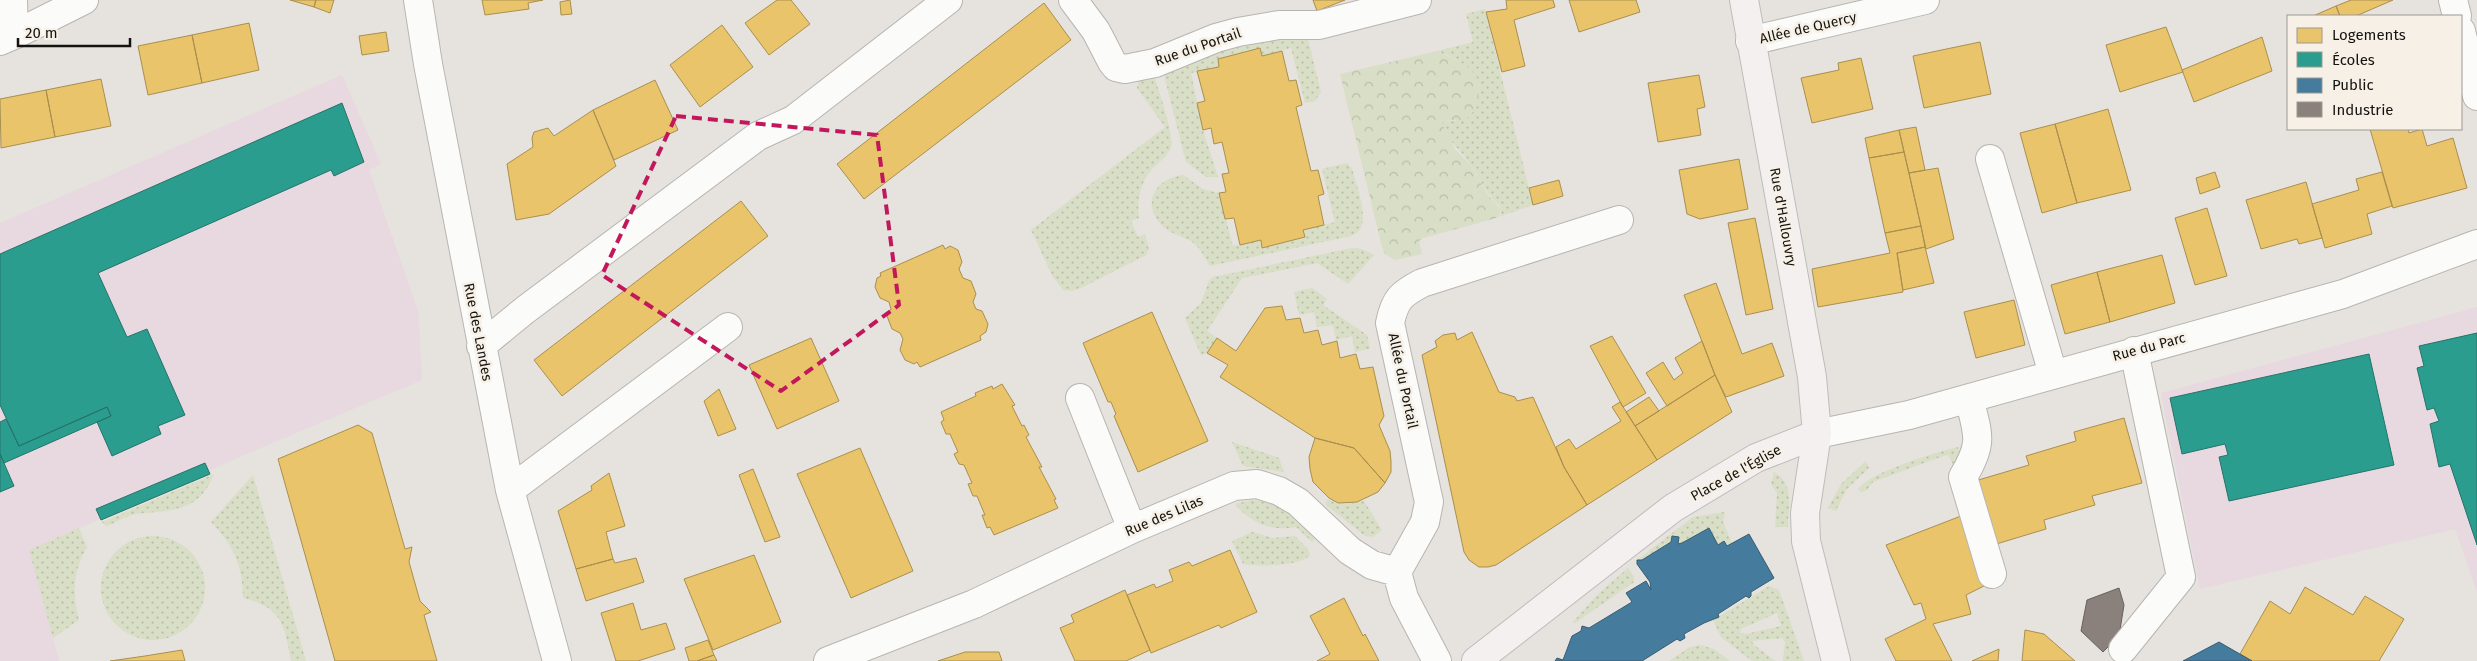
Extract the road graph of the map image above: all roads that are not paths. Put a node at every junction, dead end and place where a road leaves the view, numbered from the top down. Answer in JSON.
{"nodes":[{"id":1,"x":13,"y":0,"type":"edge"},
{"id":2,"x":84,"y":0,"type":"edge"},
{"id":3,"x":948,"y":0,"type":"edge"},
{"id":4,"x":1073,"y":0,"type":"edge"},
{"id":5,"x":1417,"y":0,"type":"edge"},
{"id":6,"x":1744,"y":0,"type":"edge"},
{"id":7,"x":1924,"y":0,"type":"edge"},
{"id":8,"x":2453,"y":0,"type":"edge"},
{"id":9,"x":419,"y":11,"type":"edge"},
{"id":10,"x":2457,"y":15,"type":"edge"},
{"id":11,"x":2462,"y":36,"type":"edge"},
{"id":12,"x":7,"y":38,"type":"edge"},
{"id":13,"x":1750,"y":41,"type":"junction"},
{"id":14,"x":2477,"y":96,"type":"edge"},
{"id":15,"x":1990,"y":159,"type":"dead end"},
{"id":16,"x":1619,"y":220,"type":"dead end"},
{"id":17,"x":2477,"y":244,"type":"edge"},
{"id":18,"x":728,"y":327,"type":"dead end"},
{"id":19,"x":481,"y":346,"type":"junction"},
{"id":20,"x":2134,"y":351,"type":"junction"},
{"id":21,"x":2053,"y":374,"type":"junction"},
{"id":22,"x":1080,"y":398,"type":"dead end"},
{"id":23,"x":1969,"y":398,"type":"junction"},
{"id":24,"x":1817,"y":434,"type":"junction"},
{"id":25,"x":510,"y":490,"type":"junction"},
{"id":26,"x":1132,"y":529,"type":"junction"},
{"id":27,"x":1396,"y":572,"type":"junction"},
{"id":28,"x":1992,"y":574,"type":"dead end"},
{"id":29,"x":2123,"y":650,"type":"dead end"},
{"id":30,"x":557,"y":661,"type":"edge"},
{"id":31,"x":828,"y":661,"type":"edge"},
{"id":32,"x":1437,"y":661,"type":"edge"},
{"id":33,"x":1476,"y":661,"type":"edge"},
{"id":34,"x":1836,"y":661,"type":"edge"}],
"edges":[{"from":1,"to":12,"type":"street"},
{"from":2,"to":12,"type":"street"},
{"from":3,"to":19,"type":"street"},
{"from":4,"to":5,"type":"street","name":"Rue du Portail"},
{"from":6,"to":13,"type":"main road","name":"Rue d'Hallouvry"},
{"from":7,"to":13,"type":"street","name":"Allée de Quercy"},
{"from":8,"to":10,"type":"street"},
{"from":9,"to":19,"type":"street","name":"Rue des Landes"},
{"from":11,"to":14,"type":"street"},
{"from":13,"to":24,"type":"main road","name":"Rue d'Hallouvry"},
{"from":15,"to":21,"type":"street"},
{"from":16,"to":27,"type":"street","name":"Allée du Portail"},
{"from":17,"to":20,"type":"street","name":"Rue du Parc"},
{"from":18,"to":25,"type":"street"},
{"from":19,"to":25,"type":"street","name":"Rue des Landes"},
{"from":20,"to":21,"type":"street","name":"Rue du Parc"},
{"from":20,"to":29,"type":"street"},
{"from":21,"to":23,"type":"street","name":"Rue du Parc"},
{"from":22,"to":26,"type":"street"},
{"from":23,"to":24,"type":"street","name":"Rue du Parc"},
{"from":23,"to":28,"type":"street"},
{"from":24,"to":33,"type":"main road","name":"Place de l'Église"},
{"from":24,"to":34,"type":"main road"},
{"from":25,"to":30,"type":"street","name":"Rue des Landes"},
{"from":26,"to":27,"type":"street","name":"Rue des Lilas"},
{"from":26,"to":31,"type":"street","name":"Rue des Lilas"},
{"from":27,"to":32,"type":"street"}]}
